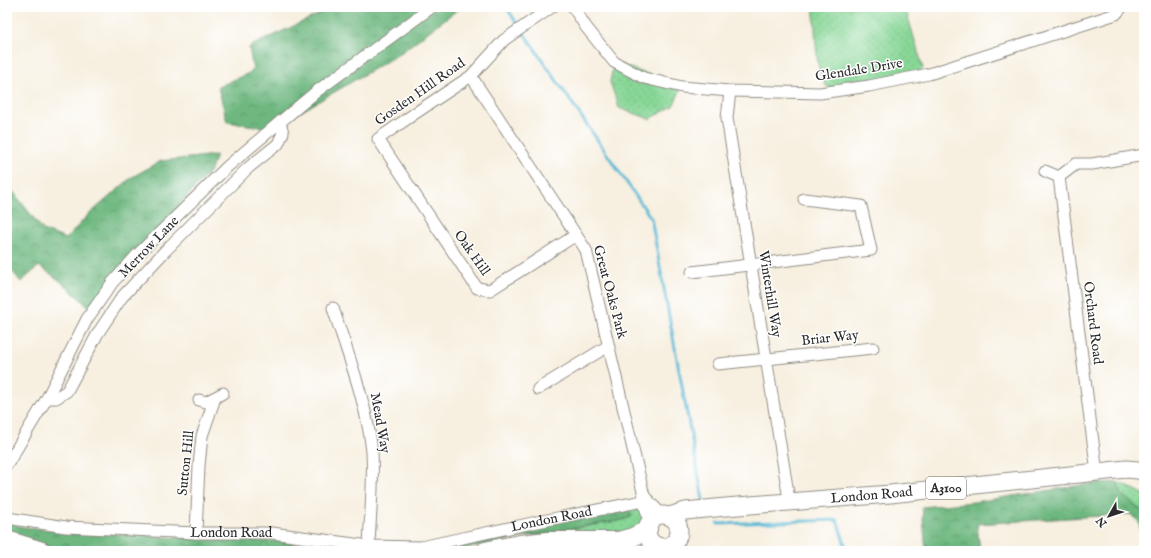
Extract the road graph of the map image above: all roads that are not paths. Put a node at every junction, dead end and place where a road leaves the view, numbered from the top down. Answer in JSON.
{"nodes":[{"id":1,"x":432,"y":7,"type":"edge"},
{"id":2,"x":552,"y":7,"type":"edge"},
{"id":3,"x":573,"y":7,"type":"edge"},
{"id":4,"x":1122,"y":7,"type":"edge"},
{"id":5,"x":471,"y":76,"type":"junction"},
{"id":6,"x":730,"y":91,"type":"junction"},
{"id":7,"x":280,"y":122,"type":"junction"},
{"id":8,"x":378,"y":139,"type":"joint"},
{"id":9,"x":1144,"y":156,"type":"edge"},
{"id":10,"x":1045,"y":171,"type":"dead end"},
{"id":11,"x":1059,"y":177,"type":"junction"},
{"id":12,"x":804,"y":199,"type":"dead end"},
{"id":13,"x":576,"y":235,"type":"junction"},
{"id":14,"x":750,"y":265,"type":"junction"},
{"id":15,"x":692,"y":272,"type":"dead end"},
{"id":16,"x":333,"y":308,"type":"dead end"},
{"id":17,"x":608,"y":346,"type":"junction"},
{"id":18,"x":873,"y":348,"type":"dead end"},
{"id":19,"x":766,"y":360,"type":"junction"},
{"id":20,"x":718,"y":364,"type":"dead end"},
{"id":21,"x":538,"y":389,"type":"dead end"},
{"id":22,"x":47,"y":398,"type":"junction"},
{"id":23,"x":199,"y":400,"type":"dead end"},
{"id":24,"x":7,"y":465,"type":"edge"},
{"id":25,"x":1104,"y":472,"type":"junction"},
{"id":26,"x":1143,"y":473,"type":"edge"},
{"id":27,"x":644,"y":499,"type":"junction"},
{"id":28,"x":788,"y":501,"type":"junction"},
{"id":29,"x":702,"y":510,"type":"junction"},
{"id":30,"x":7,"y":518,"type":"edge"},
{"id":31,"x":657,"y":520,"type":"junction"},
{"id":32,"x":196,"y":533,"type":"junction"},
{"id":33,"x":7,"y":540,"type":"edge"},
{"id":34,"x":668,"y":544,"type":"edge"},
{"id":35,"x":369,"y":546,"type":"junction"},
{"id":36,"x":42,"y":551,"type":"edge"},
{"id":37,"x":485,"y":551,"type":"edge"}],
"edges":[{"from":1,"to":7,"type":"street","name":"Merrow Lane"},
{"from":2,"to":5,"type":"street","name":"Gosden Hill Road"},
{"from":3,"to":6,"type":"street","name":"Glendale Drive"},
{"from":4,"to":6,"type":"street","name":"Glendale Drive"},
{"from":5,"to":8,"type":"street","name":"Gosden Hill Road"},
{"from":5,"to":13,"type":"street","name":"Great Oaks Park"},
{"from":6,"to":14,"type":"street","name":"Winterhill Way"},
{"from":7,"to":22,"type":"street","name":"Merrow Lane"},
{"from":7,"to":22,"type":"street","name":"Merrow Lane"},
{"from":8,"to":13,"type":"street","name":"Oak Hill"},
{"from":9,"to":11,"type":"street"},
{"from":10,"to":11,"type":"street"},
{"from":11,"to":25,"type":"street","name":"Orchard Road"},
{"from":12,"to":14,"type":"street"},
{"from":13,"to":17,"type":"street","name":"Great Oaks Park"},
{"from":14,"to":15,"type":"street"},
{"from":14,"to":19,"type":"street","name":"Winterhill Way"},
{"from":16,"to":35,"type":"street","name":"Mead Way"},
{"from":17,"to":21,"type":"street"},
{"from":17,"to":27,"type":"street","name":"Great Oaks Park"},
{"from":18,"to":19,"type":"street","name":"Briar Way"},
{"from":19,"to":20,"type":"street","name":"Briar Way"},
{"from":19,"to":28,"type":"street","name":"Winterhill Way"},
{"from":22,"to":24,"type":"street","name":"Merrow Lane"},
{"from":23,"to":32,"type":"street","name":"Sutton Hill"},
{"from":25,"to":26,"type":"main road","name":"London Road"},
{"from":25,"to":28,"type":"main road","name":"London Road","number":"A3100"},
{"from":27,"to":31,"type":"street","name":"Great Oaks Park"},
{"from":27,"to":35,"type":"street","name":"London Road"},
{"from":28,"to":29,"type":"main road","name":"London Road","number":"A3100"},
{"from":29,"to":31,"type":"main road","name":"London Road","number":"A3100"},
{"from":29,"to":34,"type":"main road"},
{"from":30,"to":32,"type":"street","name":"London Road"},
{"from":31,"to":34,"type":"main road"},
{"from":31,"to":34,"type":"main road"},
{"from":31,"to":37,"type":"highway"},
{"from":32,"to":35,"type":"street","name":"London Road"},
{"from":33,"to":36,"type":"highway"}]}
